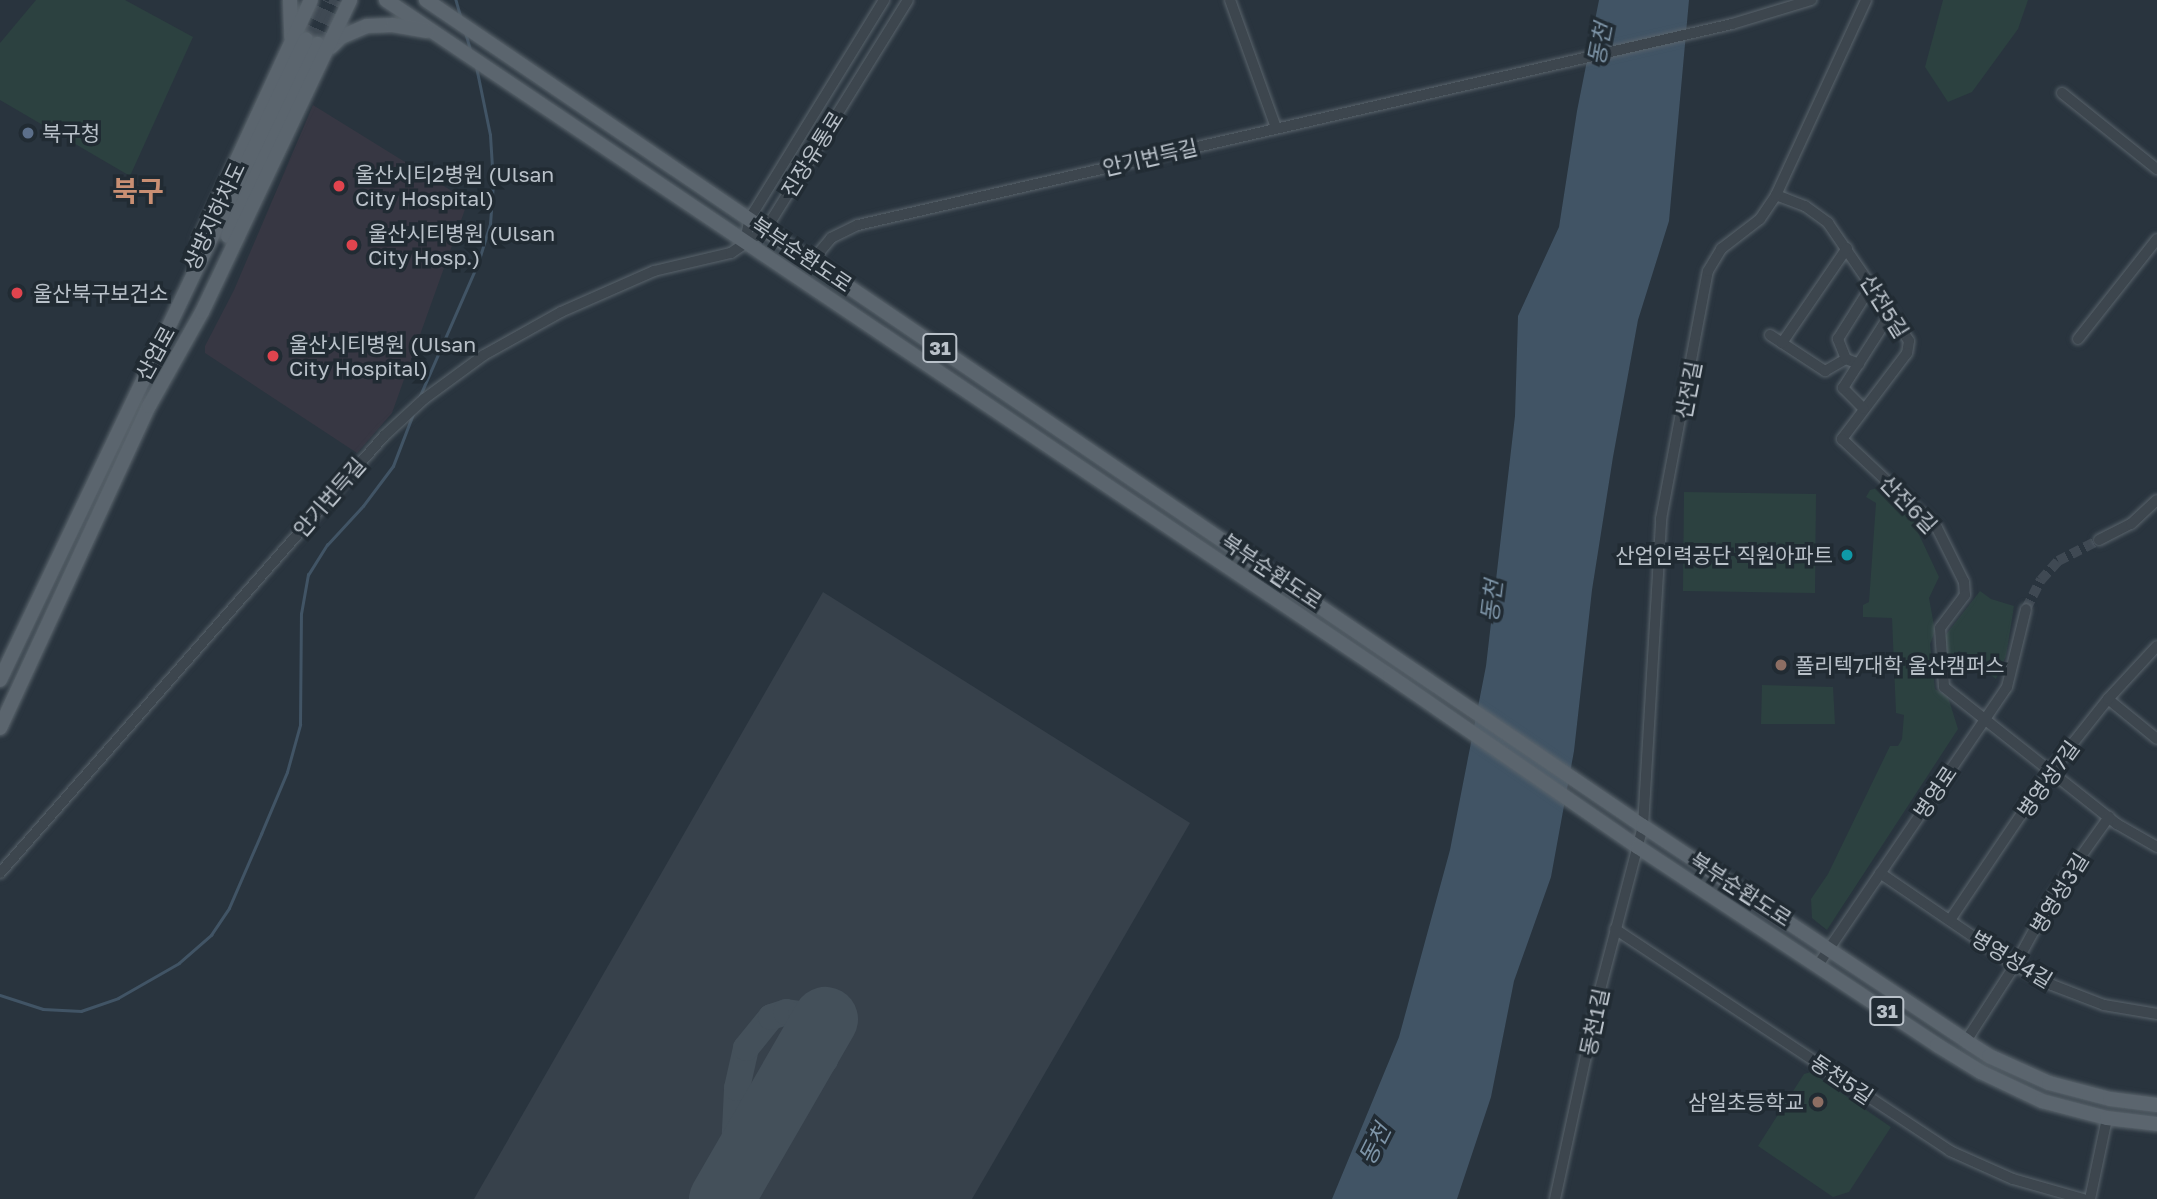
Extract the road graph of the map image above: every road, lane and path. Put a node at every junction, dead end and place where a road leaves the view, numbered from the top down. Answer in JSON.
{"nodes":[{"id":1,"x":290,"y":0,"type":"edge"},
{"id":2,"x":311,"y":0,"type":"edge"},
{"id":3,"x":350,"y":0,"type":"edge"},
{"id":4,"x":386,"y":0,"type":"edge"},
{"id":5,"x":884,"y":0,"type":"edge"},
{"id":6,"x":908,"y":0,"type":"edge"},
{"id":7,"x":1230,"y":0,"type":"edge"},
{"id":8,"x":1811,"y":0,"type":"edge"},
{"id":9,"x":1866,"y":0,"type":"edge"},
{"id":10,"x":430,"y":3,"type":"edge"},
{"id":11,"x":444,"y":38,"type":"junction"},
{"id":12,"x":315,"y":46,"type":"junction"},
{"id":13,"x":288,"y":50,"type":"junction"},
{"id":14,"x":2062,"y":93,"type":"dead end"},
{"id":15,"x":1276,"y":128,"type":"junction"},
{"id":16,"x":2157,"y":169,"type":"edge"},
{"id":17,"x":1776,"y":195,"type":"junction"},
{"id":18,"x":750,"y":218,"type":"junction"},
{"id":19,"x":766,"y":229,"type":"junction"},
{"id":20,"x":2157,"y":239,"type":"edge"},
{"id":21,"x":745,"y":241,"type":"junction"},
{"id":22,"x":1847,"y":248,"type":"junction"},
{"id":23,"x":812,"y":261,"type":"junction"},
{"id":24,"x":1872,"y":285,"type":"junction"},
{"id":25,"x":1891,"y":313,"type":"junction"},
{"id":26,"x":1770,"y":335,"type":"dead end"},
{"id":27,"x":2078,"y":339,"type":"dead end"},
{"id":28,"x":1782,"y":343,"type":"junction"},
{"id":29,"x":1846,"y":359,"type":"junction"},
{"id":30,"x":1858,"y":364,"type":"junction"},
{"id":31,"x":133,"y":399,"type":"junction"},
{"id":32,"x":1864,"y":409,"type":"junction"},
{"id":33,"x":1843,"y":439,"type":"joint"},
{"id":34,"x":2157,"y":500,"type":"edge"},
{"id":35,"x":2099,"y":540,"type":"tunnel mouth"},
{"id":36,"x":2026,"y":609,"type":"tunnel mouth"},
{"id":37,"x":2157,"y":646,"type":"edge"},
{"id":38,"x":0,"y":680,"type":"edge"},
{"id":39,"x":2108,"y":699,"type":"junction"},
{"id":40,"x":1983,"y":720,"type":"junction"},
{"id":41,"x":0,"y":728,"type":"edge"},
{"id":42,"x":2157,"y":739,"type":"edge"},
{"id":43,"x":2050,"y":772,"type":"junction"},
{"id":44,"x":2109,"y":817,"type":"junction"},
{"id":45,"x":1643,"y":826,"type":"junction"},
{"id":46,"x":1638,"y":847,"type":"junction"},
{"id":47,"x":2157,"y":847,"type":"edge"},
{"id":48,"x":0,"y":873,"type":"edge"},
{"id":49,"x":1880,"y":873,"type":"junction"},
{"id":50,"x":1950,"y":920,"type":"junction"},
{"id":51,"x":1615,"y":929,"type":"junction"},
{"id":52,"x":1829,"y":950,"type":"junction"},
{"id":53,"x":1818,"y":965,"type":"junction"},
{"id":54,"x":2015,"y":965,"type":"junction"},
{"id":55,"x":2157,"y":1014,"type":"edge"},
{"id":56,"x":1966,"y":1041,"type":"junction"},
{"id":57,"x":2157,"y":1105,"type":"edge"},
{"id":58,"x":2107,"y":1118,"type":"junction"},
{"id":59,"x":2157,"y":1124,"type":"edge"},
{"id":60,"x":1555,"y":1199,"type":"edge"},
{"id":61,"x":2083,"y":1199,"type":"edge"},
{"id":62,"x":2090,"y":1199,"type":"edge"}],
"edges":[{"from":1,"to":13,"type":"main road"},
{"from":2,"to":13,"type":"main road","name":"산업로"},
{"from":3,"to":12,"type":"main road","name":"산업로"},
{"from":4,"to":11,"type":"main road","name":"북부순환도로","number":"31"},
{"from":5,"to":18,"type":"street","name":"진장유통로"},
{"from":6,"to":19,"type":"street","name":"진장유통로"},
{"from":7,"to":15,"type":"street"},
{"from":8,"to":15,"type":"street","name":"안기번득길"},
{"from":9,"to":17,"type":"street","name":"산전길"},
{"from":10,"to":18,"type":"main road","name":"북부순환도로","number":"31"},
{"from":11,"to":12,"type":"main road"},
{"from":11,"to":21,"type":"main road","name":"북부순환도로","number":"31"},
{"from":12,"to":31,"type":"main road","name":"산업로"},
{"from":12,"to":41,"type":"main road","name":"산업로"},
{"from":13,"to":31,"type":"main road","name":"산업로"},
{"from":14,"to":16,"type":"street"},
{"from":15,"to":23,"type":"street","name":"안기번득길"},
{"from":17,"to":22,"type":"street","name":"산전5길"},
{"from":17,"to":45,"type":"street","name":"산전길"},
{"from":18,"to":19,"type":"main road","name":"북부순환도로","number":"31"},
{"from":18,"to":21,"type":"street","name":"진장유통로"},
{"from":19,"to":21,"type":"street","name":"진장유통로"},
{"from":19,"to":23,"type":"main road","name":"북부순환도로","number":"31"},
{"from":20,"to":27,"type":"street"},
{"from":21,"to":46,"type":"main road","name":"북부순환도로","number":"31"},
{"from":21,"to":48,"type":"street","name":"안기번득길"},
{"from":22,"to":24,"type":"street","name":"산전5길"},
{"from":22,"to":28,"type":"street"},
{"from":23,"to":45,"type":"main road","name":"북부순환도로","number":"31"},
{"from":24,"to":25,"type":"street","name":"산전5길"},
{"from":24,"to":29,"type":"street"},
{"from":25,"to":30,"type":"street"},
{"from":25,"to":32,"type":"street","name":"산전5길"},
{"from":26,"to":28,"type":"street"},
{"from":28,"to":29,"type":"street"},
{"from":29,"to":30,"type":"street"},
{"from":30,"to":32,"type":"street"},
{"from":31,"to":38,"type":"main road","name":"산업로"},
{"from":32,"to":33,"type":"street","name":"산전5길"},
{"from":33,"to":40,"type":"street","name":"산전6길"},
{"from":34,"to":35,"type":"street"},
{"from":36,"to":40,"type":"street","name":"병영로"},
{"from":37,"to":39,"type":"street","name":"병영성7길"},
{"from":39,"to":42,"type":"street"},
{"from":39,"to":43,"type":"street","name":"병영성7길"},
{"from":40,"to":43,"type":"street","name":"산전6길"},
{"from":40,"to":49,"type":"street","name":"병영로"},
{"from":43,"to":44,"type":"street","name":"산전6길"},
{"from":43,"to":50,"type":"street","name":"병영성7길"},
{"from":44,"to":47,"type":"street","name":"산전6길"},
{"from":44,"to":54,"type":"street","name":"병영성3길"},
{"from":45,"to":46,"type":"street","name":"산전길"},
{"from":45,"to":52,"type":"main road","name":"북부순환도로","number":"31"},
{"from":46,"to":51,"type":"street","name":"동천1길"},
{"from":46,"to":53,"type":"main road","name":"북부순환도로","number":"31"},
{"from":49,"to":50,"type":"street","name":"병영성4길"},
{"from":49,"to":52,"type":"street","name":"병영로"},
{"from":50,"to":54,"type":"street","name":"병영성4길"},
{"from":51,"to":60,"type":"street","name":"동천1길"},
{"from":51,"to":61,"type":"street","name":"동천5길"},
{"from":52,"to":53,"type":"street","name":"병영로"},
{"from":52,"to":56,"type":"main road","name":"북부순환도로","number":"31"},
{"from":53,"to":58,"type":"main road","name":"북부순환도로","number":"31"},
{"from":54,"to":55,"type":"street","name":"병영성4길"},
{"from":54,"to":56,"type":"street","name":"병영성3길"},
{"from":56,"to":57,"type":"main road","name":"북부순환도로","number":"31"},
{"from":58,"to":59,"type":"main road","name":"북부순환도로","number":"31"},
{"from":58,"to":62,"type":"street"}]}
